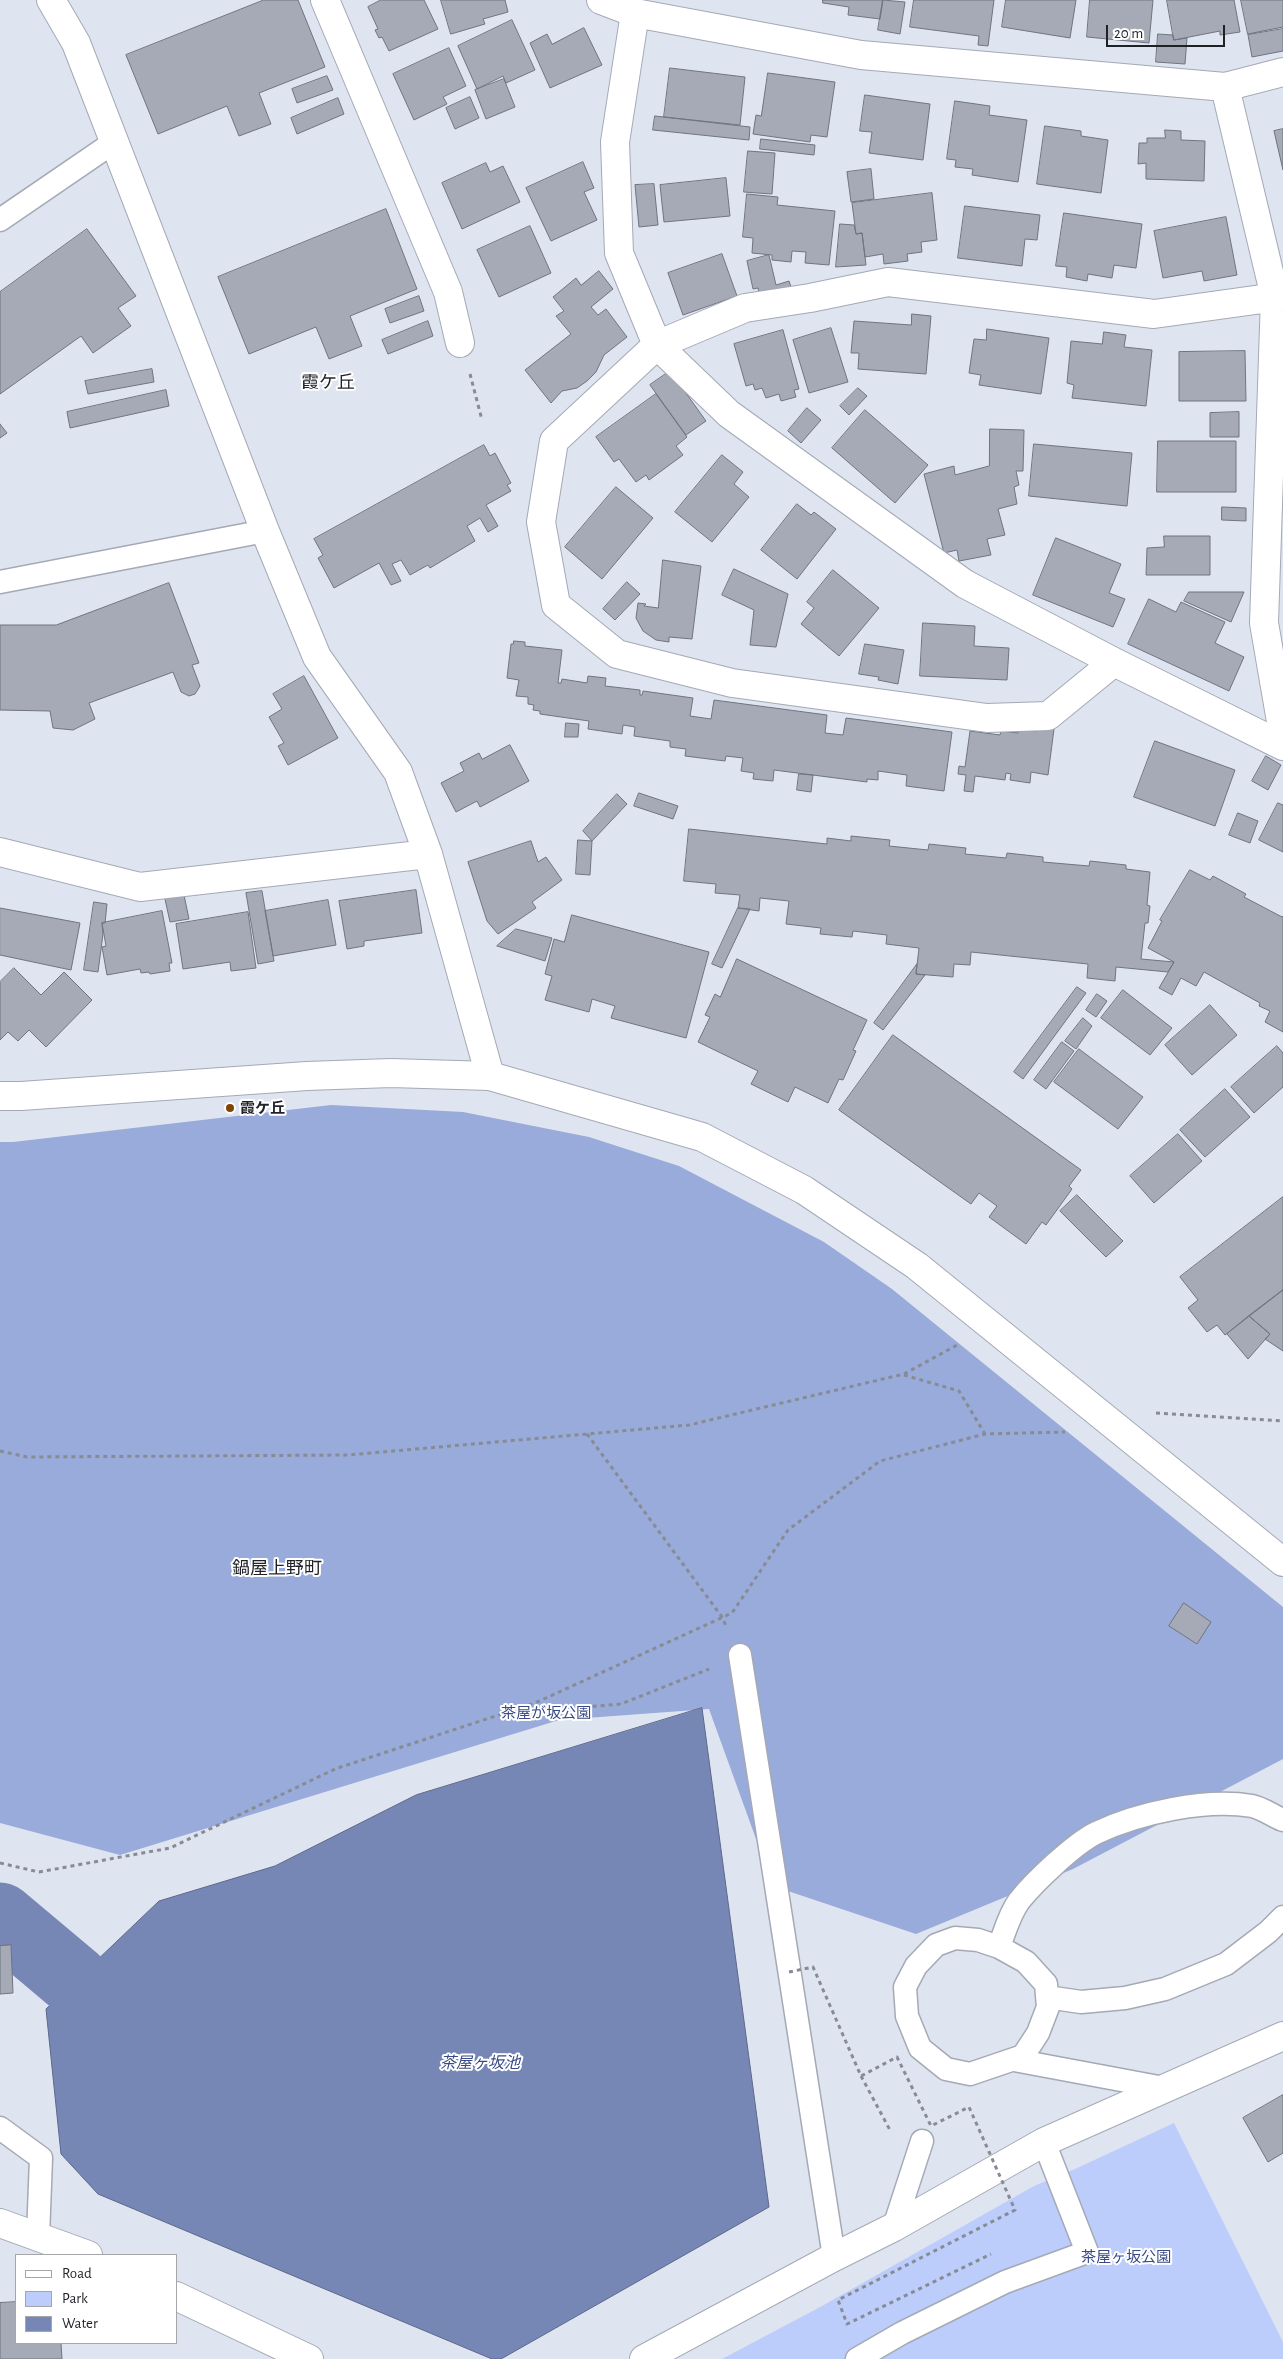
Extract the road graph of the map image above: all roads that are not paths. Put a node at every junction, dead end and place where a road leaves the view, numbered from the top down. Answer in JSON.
{"nodes":[{"id":1,"x":50,"y":0,"type":"edge"},
{"id":2,"x":325,"y":0,"type":"edge"},
{"id":3,"x":601,"y":0,"type":"edge"},
{"id":4,"x":635,"y":13,"type":"junction"},
{"id":5,"x":1283,"y":72,"type":"edge"},
{"id":6,"x":1225,"y":87,"type":"junction"},
{"id":7,"x":114,"y":142,"type":"junction"},
{"id":8,"x":0,"y":220,"type":"edge"},
{"id":9,"x":1279,"y":297,"type":"edge"},
{"id":10,"x":460,"y":343,"type":"dead end"},
{"id":11,"x":657,"y":345,"type":"junction"},
{"id":12,"x":265,"y":531,"type":"junction"},
{"id":13,"x":0,"y":582,"type":"edge"},
{"id":14,"x":1114,"y":662,"type":"junction"},
{"id":15,"x":1283,"y":732,"type":"edge"},
{"id":16,"x":1283,"y":746,"type":"edge"},
{"id":17,"x":0,"y":852,"type":"edge"},
{"id":18,"x":428,"y":854,"type":"junction"},
{"id":19,"x":490,"y":1076,"type":"junction"},
{"id":20,"x":0,"y":1096,"type":"edge"},
{"id":21,"x":1283,"y":1562,"type":"edge"},
{"id":22,"x":740,"y":1655,"type":"road end"},
{"id":23,"x":1283,"y":1820,"type":"edge"},
{"id":24,"x":1283,"y":1917,"type":"edge"},
{"id":25,"x":999,"y":1946,"type":"junction"},
{"id":26,"x":1047,"y":1997,"type":"junction"},
{"id":27,"x":1283,"y":2036,"type":"edge"},
{"id":28,"x":1014,"y":2060,"type":"junction"},
{"id":29,"x":1164,"y":2088,"type":"junction"},
{"id":30,"x":0,"y":2128,"type":"edge"},
{"id":31,"x":922,"y":2141,"type":"road end"},
{"id":32,"x":1044,"y":2142,"type":"junction"},
{"id":33,"x":0,"y":2222,"type":"edge"},
{"id":34,"x":894,"y":2227,"type":"junction"},
{"id":35,"x":38,"y":2237,"type":"junction"},
{"id":36,"x":85,"y":2254,"type":"edge"},
{"id":37,"x":834,"y":2257,"type":"junction"},
{"id":38,"x":178,"y":2297,"type":"edge"},
{"id":39,"x":651,"y":2357,"type":"edge"},
{"id":40,"x":309,"y":2359,"type":"edge"},
{"id":41,"x":857,"y":2359,"type":"edge"}],
"edges":[{"from":1,"to":7,"type":"street"},
{"from":2,"to":10,"type":"street"},
{"from":3,"to":4,"type":"street"},
{"from":4,"to":6,"type":"street"},
{"from":4,"to":11,"type":"street"},
{"from":5,"to":6,"type":"street"},
{"from":6,"to":9,"type":"street"},
{"from":7,"to":8,"type":"lane"},
{"from":7,"to":12,"type":"street"},
{"from":9,"to":11,"type":"street"},
{"from":9,"to":15,"type":"street"},
{"from":11,"to":14,"type":"street"},
{"from":11,"to":14,"type":"street"},
{"from":12,"to":13,"type":"lane"},
{"from":12,"to":18,"type":"street"},
{"from":14,"to":16,"type":"street"},
{"from":17,"to":18,"type":"street"},
{"from":18,"to":19,"type":"street"},
{"from":19,"to":20,"type":"street"},
{"from":19,"to":21,"type":"street"},
{"from":22,"to":37,"type":"lane"},
{"from":23,"to":25,"type":"lane"},
{"from":24,"to":26,"type":"lane"},
{"from":25,"to":26,"type":"lane"},
{"from":25,"to":28,"type":"lane"},
{"from":26,"to":28,"type":"lane"},
{"from":27,"to":29,"type":"street"},
{"from":28,"to":29,"type":"lane"},
{"from":29,"to":32,"type":"street"},
{"from":30,"to":35,"type":"lane"},
{"from":31,"to":34,"type":"lane"},
{"from":32,"to":34,"type":"street"},
{"from":32,"to":41,"type":"lane"},
{"from":33,"to":35,"type":"street"},
{"from":34,"to":37,"type":"street"},
{"from":35,"to":36,"type":"street"},
{"from":37,"to":39,"type":"street"},
{"from":38,"to":40,"type":"street"}]}
